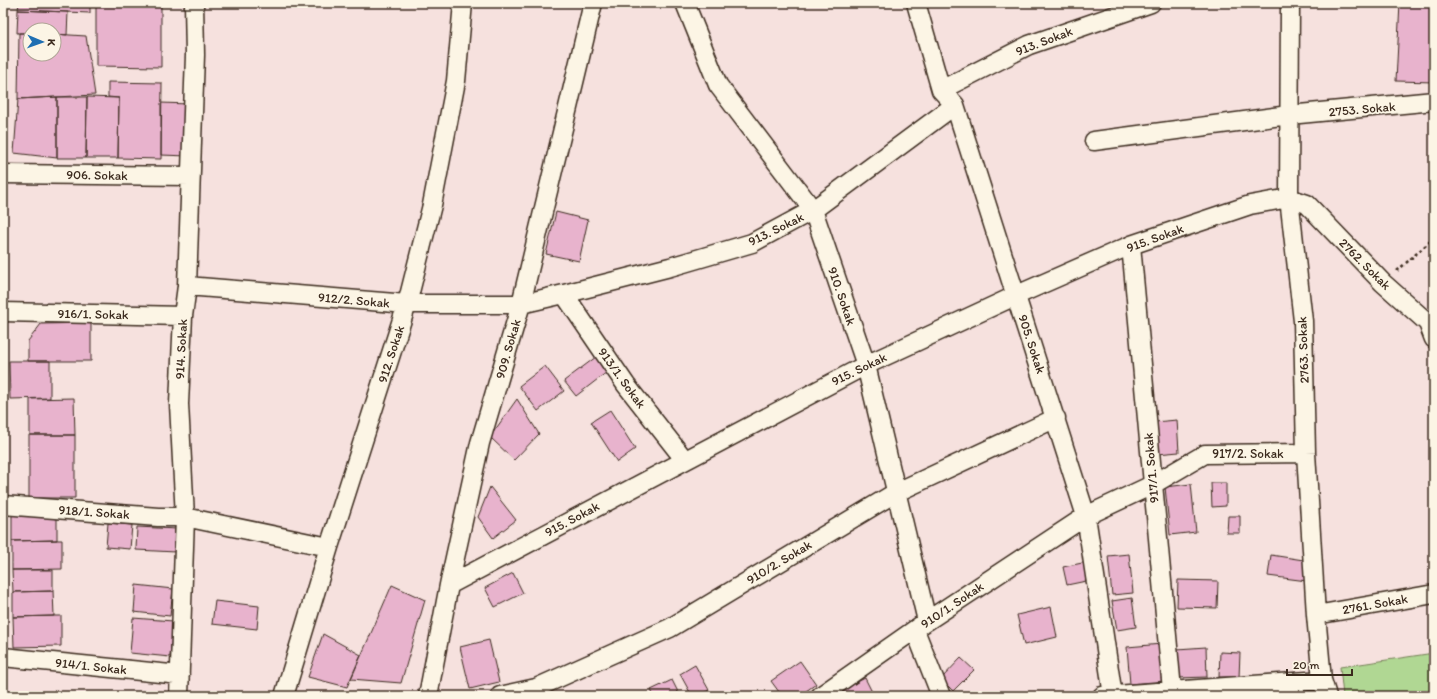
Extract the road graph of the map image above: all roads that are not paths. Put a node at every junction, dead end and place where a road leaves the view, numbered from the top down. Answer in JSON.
{"nodes":[{"id":1,"x":194,"y":3,"type":"edge"},
{"id":2,"x":463,"y":3,"type":"edge"},
{"id":3,"x":593,"y":3,"type":"edge"},
{"id":4,"x":685,"y":3,"type":"edge"},
{"id":5,"x":916,"y":3,"type":"edge"},
{"id":6,"x":1151,"y":3,"type":"edge"},
{"id":7,"x":1290,"y":3,"type":"edge"},
{"id":8,"x":942,"y":90,"type":"junction"},
{"id":9,"x":1434,"y":101,"type":"edge"},
{"id":10,"x":955,"y":105,"type":"junction"},
{"id":11,"x":1289,"y":115,"type":"junction"},
{"id":12,"x":1094,"y":141,"type":"dead end"},
{"id":13,"x":3,"y":174,"type":"edge"},
{"id":14,"x":190,"y":176,"type":"junction"},
{"id":15,"x":1289,"y":198,"type":"junction"},
{"id":16,"x":813,"y":210,"type":"junction"},
{"id":17,"x":1131,"y":246,"type":"junction"},
{"id":18,"x":187,"y":286,"type":"junction"},
{"id":19,"x":564,"y":294,"type":"junction"},
{"id":20,"x":1016,"y":295,"type":"junction"},
{"id":21,"x":407,"y":304,"type":"junction"},
{"id":22,"x":521,"y":304,"type":"junction"},
{"id":23,"x":3,"y":312,"type":"edge"},
{"id":24,"x":183,"y":316,"type":"junction"},
{"id":25,"x":1434,"y":339,"type":"edge"},
{"id":26,"x":866,"y":365,"type":"junction"},
{"id":27,"x":1056,"y":418,"type":"junction"},
{"id":28,"x":1306,"y":453,"type":"junction"},
{"id":29,"x":684,"y":459,"type":"junction"},
{"id":30,"x":1152,"y":484,"type":"junction"},
{"id":31,"x":895,"y":493,"type":"junction"},
{"id":32,"x":3,"y":505,"type":"edge"},
{"id":33,"x":1086,"y":516,"type":"junction"},
{"id":34,"x":185,"y":517,"type":"junction"},
{"id":35,"x":329,"y":547,"type":"junction"},
{"id":36,"x":449,"y":585,"type":"junction"},
{"id":37,"x":1434,"y":594,"type":"edge"},
{"id":38,"x":1316,"y":614,"type":"junction"},
{"id":39,"x":921,"y":626,"type":"junction"},
{"id":40,"x":3,"y":657,"type":"edge"},
{"id":41,"x":180,"y":675,"type":"junction"},
{"id":42,"x":1324,"y":688,"type":"edge"},
{"id":43,"x":1172,"y":690,"type":"junction"},
{"id":44,"x":1109,"y":695,"type":"edge"},
{"id":45,"x":179,"y":696,"type":"edge"},
{"id":46,"x":284,"y":696,"type":"edge"},
{"id":47,"x":428,"y":696,"type":"edge"},
{"id":48,"x":500,"y":696,"type":"edge"},
{"id":49,"x":820,"y":696,"type":"edge"},
{"id":50,"x":940,"y":696,"type":"edge"}],
"edges":[{"from":1,"to":14,"type":"street","name":"914. Sokak"},
{"from":2,"to":21,"type":"street","name":"912. Sokak"},
{"from":3,"to":22,"type":"street","name":"909. Sokak"},
{"from":4,"to":16,"type":"street","name":"910. Sokak"},
{"from":5,"to":8,"type":"street","name":"905. Sokak"},
{"from":6,"to":8,"type":"street","name":"913. Sokak"},
{"from":7,"to":11,"type":"street","name":"2763. Sokak"},
{"from":8,"to":10,"type":"street","name":"905. Sokak"},
{"from":9,"to":11,"type":"street","name":"2753. Sokak"},
{"from":10,"to":16,"type":"street","name":"913. Sokak"},
{"from":10,"to":20,"type":"street","name":"905. Sokak"},
{"from":11,"to":12,"type":"street","name":"2753. Sokak"},
{"from":11,"to":15,"type":"street","name":"2763. Sokak"},
{"from":13,"to":14,"type":"street","name":"906. Sokak"},
{"from":14,"to":18,"type":"street","name":"914. Sokak"},
{"from":15,"to":17,"type":"street","name":"915. Sokak"},
{"from":15,"to":25,"type":"street","name":"2762. Sokak"},
{"from":15,"to":28,"type":"street","name":"2763. Sokak"},
{"from":16,"to":19,"type":"street","name":"913. Sokak"},
{"from":16,"to":26,"type":"street","name":"910. Sokak"},
{"from":17,"to":20,"type":"street","name":"915. Sokak"},
{"from":17,"to":30,"type":"street","name":"917/1. Sokak"},
{"from":18,"to":21,"type":"street","name":"912/2. Sokak"},
{"from":18,"to":24,"type":"street","name":"914. Sokak"},
{"from":19,"to":22,"type":"street","name":"913. Sokak"},
{"from":19,"to":29,"type":"street","name":"913/1. Sokak"},
{"from":20,"to":26,"type":"street","name":"915. Sokak"},
{"from":20,"to":27,"type":"street","name":"905. Sokak"},
{"from":21,"to":22,"type":"street","name":"912/2. Sokak"},
{"from":21,"to":35,"type":"street","name":"912. Sokak"},
{"from":22,"to":36,"type":"street","name":"909. Sokak"},
{"from":23,"to":24,"type":"street","name":"916/1. Sokak"},
{"from":24,"to":34,"type":"street","name":"914. Sokak"},
{"from":26,"to":29,"type":"street","name":"915. Sokak"},
{"from":26,"to":31,"type":"street","name":"910. Sokak"},
{"from":27,"to":31,"type":"street","name":"910/2. Sokak"},
{"from":27,"to":33,"type":"street","name":"905. Sokak"},
{"from":28,"to":30,"type":"street","name":"917/2. Sokak"},
{"from":28,"to":38,"type":"street","name":"2763. Sokak"},
{"from":29,"to":36,"type":"street","name":"915. Sokak"},
{"from":30,"to":33,"type":"street","name":"917/2. Sokak"},
{"from":30,"to":43,"type":"street","name":"917/1. Sokak"},
{"from":31,"to":39,"type":"street","name":"910. Sokak"},
{"from":31,"to":48,"type":"street","name":"910/2. Sokak"},
{"from":32,"to":34,"type":"street","name":"918/1. Sokak"},
{"from":33,"to":39,"type":"street","name":"910/1. Sokak"},
{"from":33,"to":44,"type":"street","name":"905. Sokak"},
{"from":34,"to":35,"type":"street","name":"918/1. Sokak"},
{"from":34,"to":41,"type":"street","name":"914. Sokak"},
{"from":35,"to":46,"type":"street","name":"912. Sokak"},
{"from":36,"to":47,"type":"street","name":"909. Sokak"},
{"from":37,"to":38,"type":"street","name":"2761. Sokak"},
{"from":38,"to":42,"type":"street","name":"2763. Sokak"},
{"from":39,"to":49,"type":"street","name":"910/1. Sokak"},
{"from":39,"to":50,"type":"street","name":"910. Sokak"},
{"from":40,"to":41,"type":"street","name":"914/1. Sokak"},
{"from":41,"to":45,"type":"street","name":"914. Sokak"},
{"from":42,"to":43,"type":"street"},
{"from":43,"to":44,"type":"street"}]}
